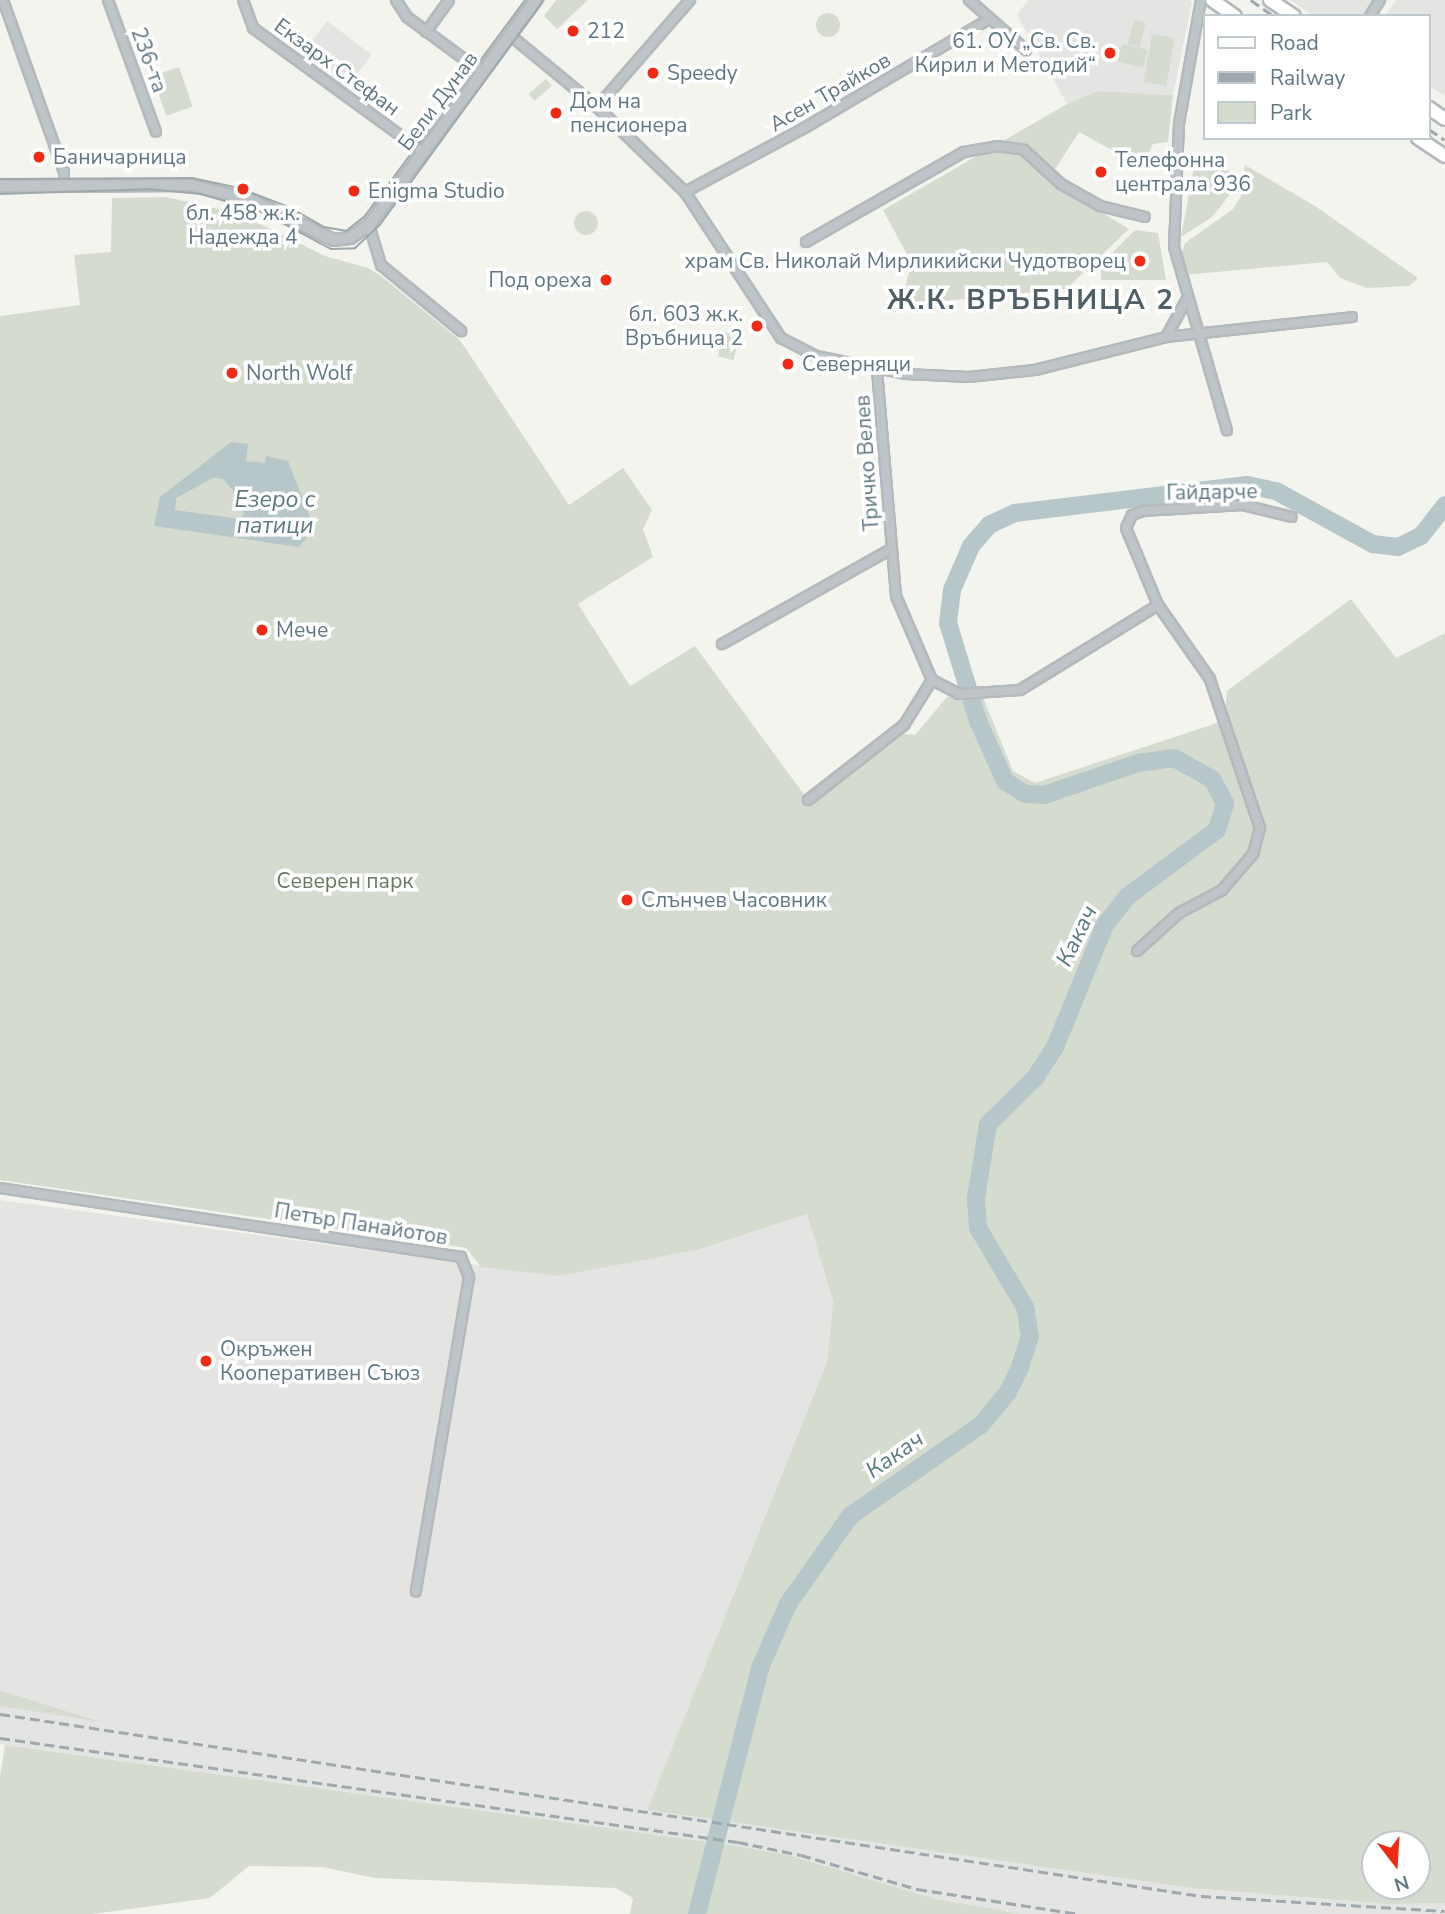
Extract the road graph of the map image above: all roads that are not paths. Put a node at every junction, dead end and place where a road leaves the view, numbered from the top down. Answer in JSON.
{"nodes":[{"id":1,"x":3,"y":0,"type":"edge"},
{"id":2,"x":108,"y":0,"type":"edge"},
{"id":3,"x":243,"y":0,"type":"edge"},
{"id":4,"x":396,"y":0,"type":"edge"},
{"id":5,"x":449,"y":0,"type":"edge"},
{"id":6,"x":536,"y":0,"type":"edge"},
{"id":7,"x":690,"y":0,"type":"edge"},
{"id":8,"x":970,"y":0,"type":"edge"},
{"id":9,"x":1201,"y":0,"type":"edge"},
{"id":10,"x":1212,"y":0,"type":"edge"},
{"id":11,"x":1270,"y":0,"type":"edge"},
{"id":12,"x":1232,"y":14,"type":"edge"},
{"id":13,"x":1291,"y":14,"type":"edge"},
{"id":14,"x":989,"y":19,"type":"junction"},
{"id":15,"x":426,"y":32,"type":"junction"},
{"id":16,"x":511,"y":36,"type":"junction"},
{"id":17,"x":1026,"y":50,"type":"dead end"},
{"id":18,"x":483,"y":73,"type":"junction"},
{"id":19,"x":597,"y":107,"type":"junction"},
{"id":20,"x":156,"y":132,"type":"dead end"},
{"id":21,"x":1421,"y":140,"type":"edge"},
{"id":22,"x":423,"y":152,"type":"junction"},
{"id":23,"x":1445,"y":156,"type":"edge"},
{"id":24,"x":64,"y":184,"type":"junction"},
{"id":25,"x":0,"y":186,"type":"edge"},
{"id":26,"x":685,"y":192,"type":"junction"},
{"id":27,"x":1145,"y":217,"type":"dead end"},
{"id":28,"x":369,"y":225,"type":"junction"},
{"id":29,"x":806,"y":242,"type":"dead end"},
{"id":30,"x":1188,"y":296,"type":"junction"},
{"id":31,"x":1352,"y":317,"type":"dead end"},
{"id":32,"x":461,"y":331,"type":"dead end"},
{"id":33,"x":1200,"y":332,"type":"junction"},
{"id":34,"x":1166,"y":337,"type":"junction"},
{"id":35,"x":877,"y":369,"type":"junction"},
{"id":36,"x":1227,"y":431,"type":"dead end"},
{"id":37,"x":1292,"y":517,"type":"dead end"},
{"id":38,"x":891,"y":549,"type":"junction"},
{"id":39,"x":1157,"y":606,"type":"junction"},
{"id":40,"x":722,"y":644,"type":"dead end"},
{"id":41,"x":932,"y":680,"type":"junction"},
{"id":42,"x":807,"y":800,"type":"dead end"},
{"id":43,"x":1137,"y":951,"type":"dead end"},
{"id":44,"x":0,"y":1188,"type":"edge"},
{"id":45,"x":416,"y":1592,"type":"dead end"}],
"edges":[{"from":1,"to":24,"type":"street"},
{"from":2,"to":20,"type":"street","name":"236-та"},
{"from":3,"to":22,"type":"street","name":"Екзарх Стефан"},
{"from":4,"to":15,"type":"street"},
{"from":5,"to":15,"type":"street"},
{"from":6,"to":16,"type":"street","name":"Бели Дунав"},
{"from":7,"to":19,"type":"street"},
{"from":8,"to":14,"type":"street"},
{"from":9,"to":30,"type":"street"},
{"from":10,"to":12,"type":"main road"},
{"from":11,"to":13,"type":"main road"},
{"from":14,"to":17,"type":"street"},
{"from":14,"to":26,"type":"street","name":"Асен Трайков"},
{"from":15,"to":18,"type":"street"},
{"from":16,"to":18,"type":"street","name":"Бели Дунав"},
{"from":16,"to":19,"type":"street"},
{"from":18,"to":22,"type":"street","name":"Бели Дунав"},
{"from":19,"to":26,"type":"street"},
{"from":21,"to":23,"type":"main road"},
{"from":22,"to":28,"type":"street","name":"Бели Дунав"},
{"from":24,"to":25,"type":"street"},
{"from":24,"to":28,"type":"street"},
{"from":26,"to":35,"type":"street"},
{"from":27,"to":29,"type":"street"},
{"from":28,"to":32,"type":"street"},
{"from":30,"to":33,"type":"street"},
{"from":30,"to":34,"type":"street"},
{"from":31,"to":33,"type":"street","name":"Тричко Велев"},
{"from":33,"to":34,"type":"street","name":"Тричко Велев"},
{"from":33,"to":36,"type":"street"},
{"from":34,"to":35,"type":"street","name":"Тричко Велев"},
{"from":35,"to":38,"type":"street","name":"Тричко Велев"},
{"from":37,"to":39,"type":"street","name":"Гайдарче"},
{"from":38,"to":40,"type":"street","name":"Тричко Велев"},
{"from":38,"to":41,"type":"street","name":"Тричко Велев"},
{"from":39,"to":41,"type":"street"},
{"from":39,"to":43,"type":"street"},
{"from":41,"to":42,"type":"street"},
{"from":44,"to":45,"type":"street","name":"Петър Панайотов"}]}
